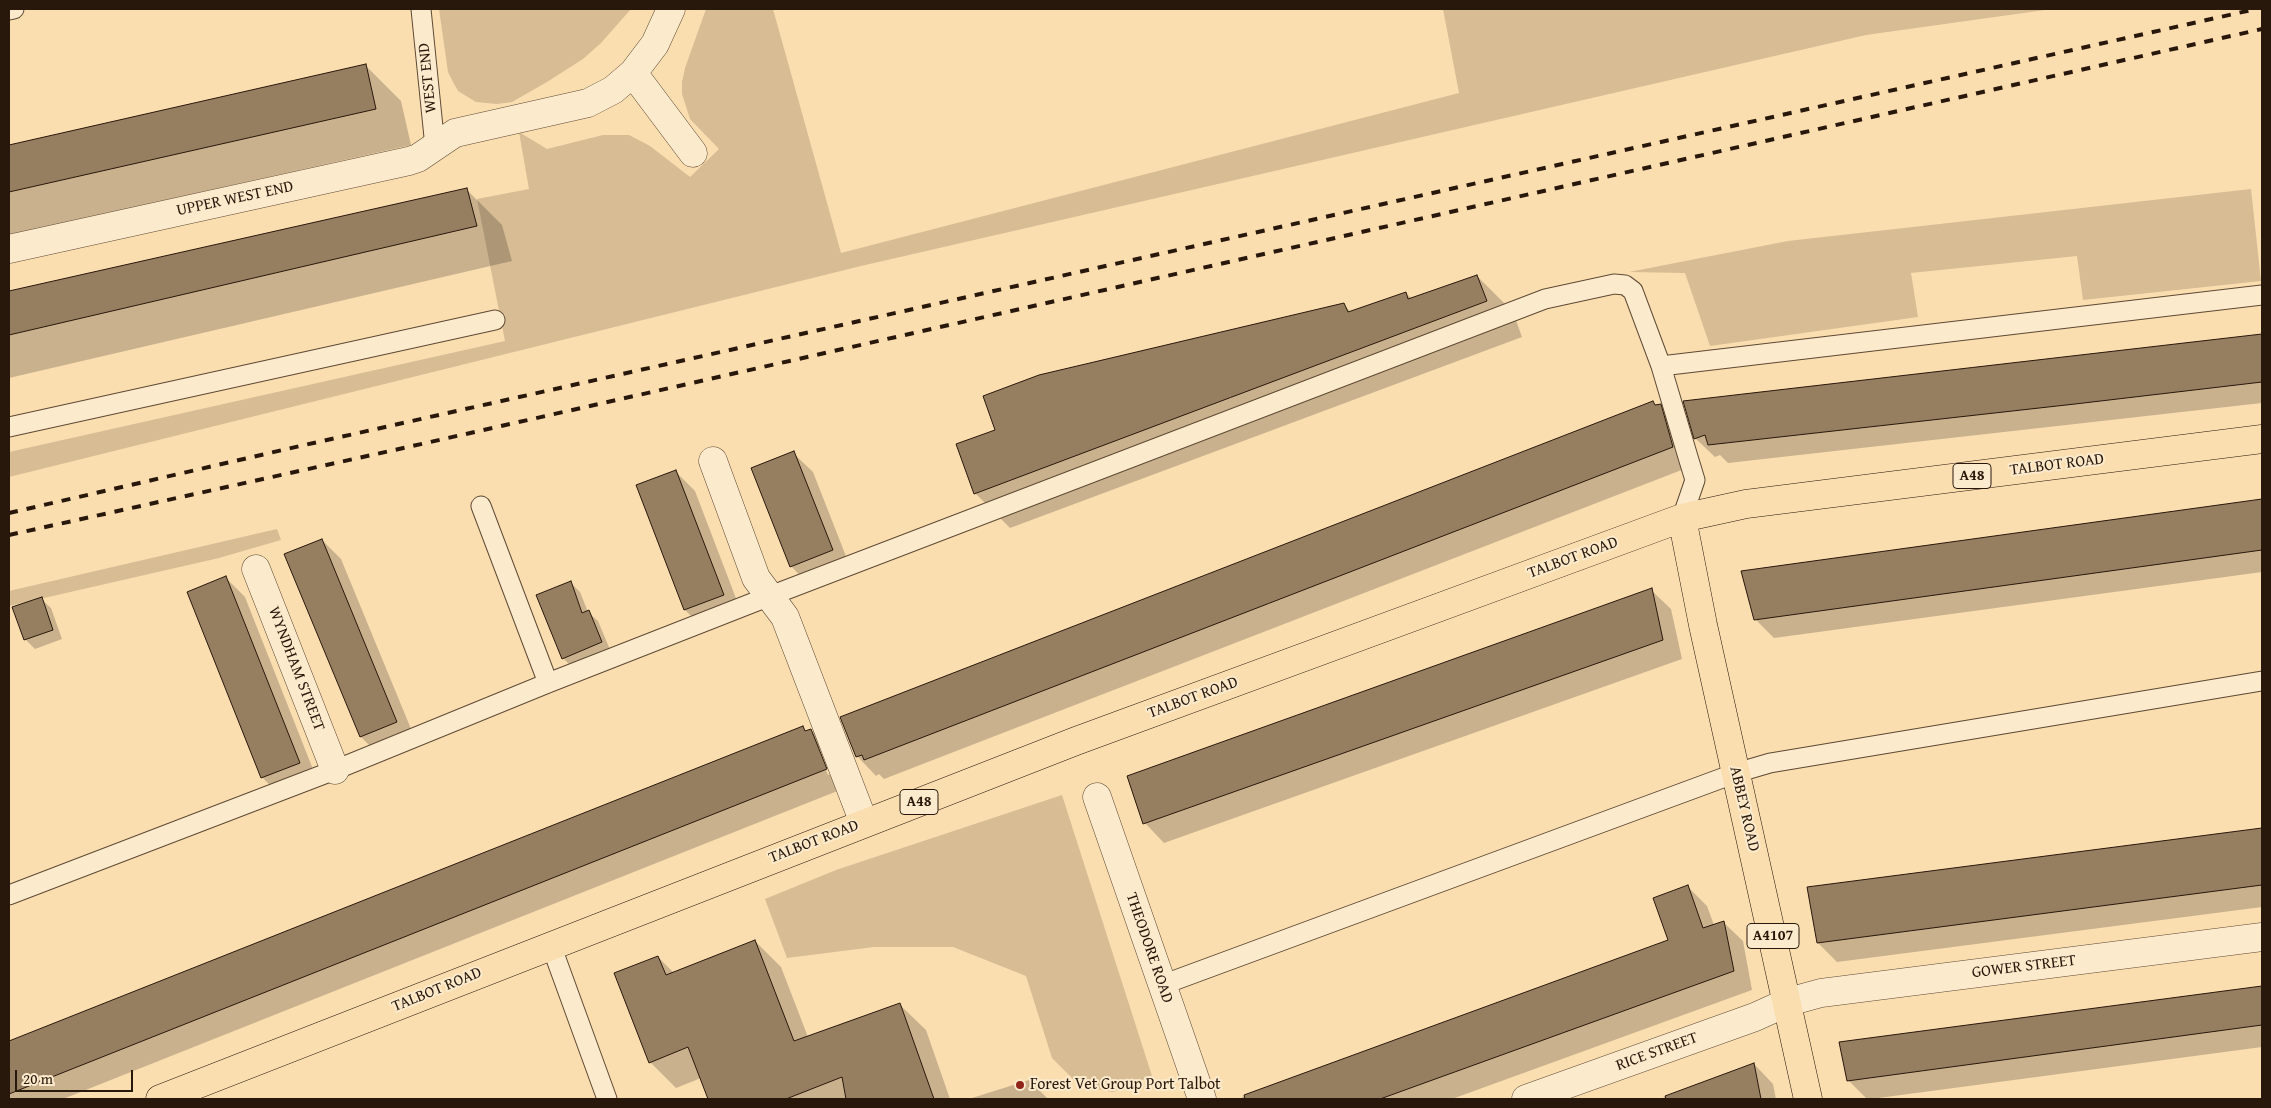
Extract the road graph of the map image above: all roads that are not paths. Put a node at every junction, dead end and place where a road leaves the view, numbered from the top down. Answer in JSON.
{"nodes":[{"id":1,"x":14,"y":9,"type":"edge"},
{"id":2,"x":421,"y":9,"type":"edge"},
{"id":3,"x":671,"y":9,"type":"edge"},
{"id":4,"x":9,"y":10,"type":"edge"},
{"id":5,"x":633,"y":73,"type":"junction"},
{"id":6,"x":445,"y":140,"type":"junction"},
{"id":7,"x":693,"y":153,"type":"dead end"},
{"id":8,"x":9,"y":249,"type":"edge"},
{"id":9,"x":2262,"y":295,"type":"edge"},
{"id":10,"x":495,"y":320,"type":"dead end"},
{"id":11,"x":1661,"y":366,"type":"junction"},
{"id":12,"x":9,"y":427,"type":"edge"},
{"id":13,"x":2262,"y":439,"type":"edge"},
{"id":14,"x":713,"y":461,"type":"dead end"},
{"id":15,"x":481,"y":506,"type":"dead end"},
{"id":16,"x":1682,"y":518,"type":"junction"},
{"id":17,"x":256,"y":569,"type":"dead end"},
{"id":18,"x":770,"y":596,"type":"junction"},
{"id":19,"x":2262,"y":681,"type":"edge"},
{"id":20,"x":548,"y":683,"type":"junction"},
{"id":21,"x":335,"y":770,"type":"junction"},
{"id":22,"x":1736,"y":773,"type":"junction"},
{"id":23,"x":1097,"y":797,"type":"dead end"},
{"id":24,"x":864,"y":823,"type":"junction"},
{"id":25,"x":9,"y":895,"type":"edge"},
{"id":26,"x":2262,"y":937,"type":"edge"},
{"id":27,"x":551,"y":945,"type":"junction"},
{"id":28,"x":1162,"y":985,"type":"junction"},
{"id":29,"x":1788,"y":1002,"type":"junction"},
{"id":30,"x":160,"y":1099,"type":"edge"},
{"id":31,"x":607,"y":1099,"type":"edge"},
{"id":32,"x":1202,"y":1099,"type":"edge"},
{"id":33,"x":1526,"y":1099,"type":"edge"},
{"id":34,"x":1808,"y":1099,"type":"edge"}],
"edges":[{"from":1,"to":4,"type":"lane"},
{"from":2,"to":6,"type":"lane","name":"WEST END"},
{"from":3,"to":5,"type":"street","name":"UPPER WEST END"},
{"from":5,"to":6,"type":"street","name":"UPPER WEST END"},
{"from":5,"to":7,"type":"street"},
{"from":6,"to":8,"type":"street","name":"UPPER WEST END"},
{"from":9,"to":11,"type":"lane"},
{"from":10,"to":12,"type":"lane"},
{"from":11,"to":16,"type":"lane"},
{"from":11,"to":18,"type":"lane"},
{"from":13,"to":16,"type":"main road","name":"TALBOT ROAD","number":"A48"},
{"from":14,"to":18,"type":"street"},
{"from":15,"to":20,"type":"lane"},
{"from":16,"to":22,"type":"main road","name":"ABBEY ROAD","number":"A4107"},
{"from":16,"to":24,"type":"main road","name":"TALBOT ROAD","number":"A48"},
{"from":17,"to":21,"type":"street","name":"WYNDHAM STREET"},
{"from":18,"to":20,"type":"lane"},
{"from":18,"to":24,"type":"street"},
{"from":19,"to":22,"type":"lane"},
{"from":20,"to":21,"type":"lane"},
{"from":21,"to":25,"type":"lane"},
{"from":22,"to":28,"type":"lane"},
{"from":22,"to":29,"type":"main road","name":"ABBEY ROAD","number":"A4107"},
{"from":23,"to":28,"type":"street","name":"THEODORE ROAD"},
{"from":24,"to":27,"type":"main road","name":"TALBOT ROAD","number":"A48"},
{"from":26,"to":29,"type":"street","name":"GOWER STREET"},
{"from":27,"to":30,"type":"main road","name":"TALBOT ROAD","number":"A48"},
{"from":27,"to":31,"type":"lane"},
{"from":28,"to":32,"type":"street","name":"THEODORE ROAD"},
{"from":29,"to":33,"type":"street","name":"RICE STREET"},
{"from":29,"to":34,"type":"main road","name":"ABBEY ROAD","number":"A4107"}]}
